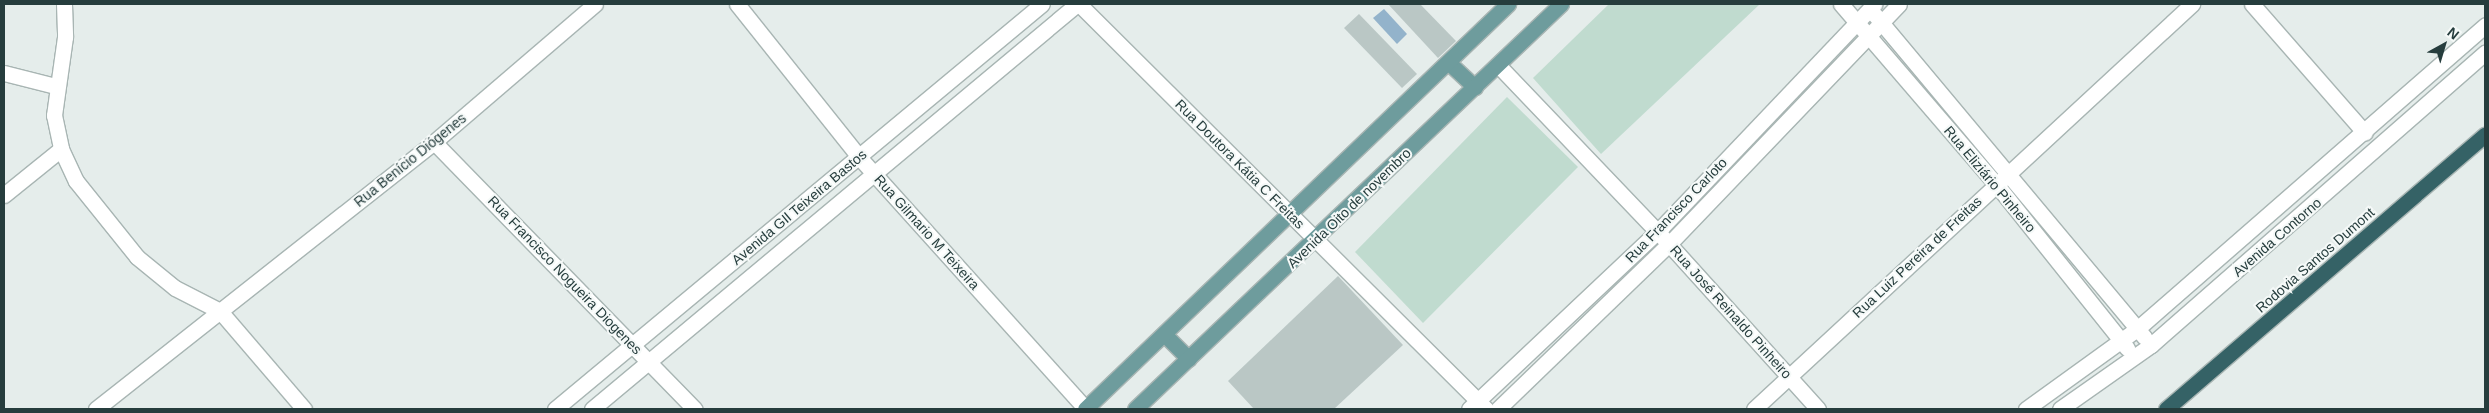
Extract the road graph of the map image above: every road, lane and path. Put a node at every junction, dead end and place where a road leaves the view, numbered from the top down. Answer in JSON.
{"nodes":[{"id":1,"x":64,"y":4,"type":"edge"},
{"id":2,"x":595,"y":4,"type":"edge"},
{"id":3,"x":737,"y":4,"type":"edge"},
{"id":4,"x":1042,"y":4,"type":"edge"},
{"id":5,"x":1078,"y":4,"type":"edge"},
{"id":6,"x":1508,"y":4,"type":"edge"},
{"id":7,"x":1561,"y":4,"type":"edge"},
{"id":8,"x":1841,"y":4,"type":"edge"},
{"id":9,"x":1900,"y":4,"type":"edge"},
{"id":10,"x":2192,"y":4,"type":"edge"},
{"id":11,"x":2252,"y":4,"type":"edge"},
{"id":12,"x":1869,"y":5,"type":"edge"},
{"id":13,"x":1856,"y":21,"type":"junction"},
{"id":14,"x":1881,"y":21,"type":"junction"},
{"id":15,"x":2485,"y":25,"type":"edge"},
{"id":16,"x":1868,"y":34,"type":"junction"},
{"id":17,"x":2485,"y":53,"type":"edge"},
{"id":18,"x":1448,"y":62,"type":"junction"},
{"id":19,"x":1498,"y":65,"type":"junction"},
{"id":20,"x":4,"y":73,"type":"edge"},
{"id":21,"x":55,"y":86,"type":"junction"},
{"id":22,"x":1475,"y":87,"type":"junction"},
{"id":23,"x":2365,"y":133,"type":"junction"},
{"id":24,"x":2485,"y":135,"type":"edge"},
{"id":25,"x":434,"y":142,"type":"junction"},
{"id":26,"x":61,"y":149,"type":"junction"},
{"id":27,"x":859,"y":157,"type":"junction"},
{"id":28,"x":2010,"y":172,"type":"junction"},
{"id":29,"x":875,"y":175,"type":"junction"},
{"id":30,"x":1996,"y":184,"type":"junction"},
{"id":31,"x":4,"y":194,"type":"edge"},
{"id":32,"x":1289,"y":215,"type":"junction"},
{"id":33,"x":1658,"y":232,"type":"junction"},
{"id":34,"x":1317,"y":240,"type":"junction"},
{"id":35,"x":1669,"y":244,"type":"junction"},
{"id":36,"x":220,"y":311,"type":"junction"},
{"id":37,"x":1564,"y":319,"type":"junction"},
{"id":38,"x":2138,"y":329,"type":"junction"},
{"id":39,"x":1577,"y":333,"type":"junction"},
{"id":40,"x":1164,"y":334,"type":"junction"},
{"id":41,"x":2122,"y":341,"type":"junction"},
{"id":42,"x":633,"y":345,"type":"junction"},
{"id":43,"x":2151,"y":345,"type":"junction"},
{"id":44,"x":2135,"y":358,"type":"junction"},
{"id":45,"x":1189,"y":359,"type":"junction"},
{"id":46,"x":648,"y":361,"type":"junction"},
{"id":47,"x":1789,"y":377,"type":"junction"},
{"id":48,"x":1478,"y":407,"type":"edge"},
{"id":49,"x":96,"y":409,"type":"edge"},
{"id":50,"x":304,"y":409,"type":"edge"},
{"id":51,"x":555,"y":409,"type":"edge"},
{"id":52,"x":592,"y":409,"type":"edge"},
{"id":53,"x":695,"y":409,"type":"edge"},
{"id":54,"x":1086,"y":409,"type":"edge"},
{"id":55,"x":1135,"y":409,"type":"edge"},
{"id":56,"x":1498,"y":409,"type":"edge"},
{"id":57,"x":1754,"y":409,"type":"edge"},
{"id":58,"x":1818,"y":409,"type":"edge"},
{"id":59,"x":2026,"y":409,"type":"edge"},
{"id":60,"x":2060,"y":409,"type":"edge"},
{"id":61,"x":2166,"y":409,"type":"edge"}],
"edges":[{"from":1,"to":21,"type":"street"},
{"from":2,"to":25,"type":"street","name":"Rua Benício Diógenes"},
{"from":3,"to":27,"type":"street","name":"Rua Gilmario M Teixeira"},
{"from":4,"to":27,"type":"street","name":"Avenida GIl Teixeira Bastos"},
{"from":5,"to":29,"type":"street","name":"Avenida GIl Teixeira Bastos"},
{"from":5,"to":32,"type":"street","name":"Rua Doutora Kátia C Freitas"},
{"from":6,"to":18,"type":"main road"},
{"from":7,"to":19,"type":"main road","name":"Avenida Oito de novembro"},
{"from":8,"to":13,"type":"street","name":"Rua Eliziário Pinheiro"},
{"from":9,"to":14,"type":"street","name":"Rua Francisco Carloto"},
{"from":10,"to":28,"type":"street","name":"Rua Luiz Pereira de Freitas"},
{"from":11,"to":23,"type":"street"},
{"from":12,"to":13,"type":"street","name":"Rua Francisco Carloto"},
{"from":12,"to":14,"type":"street","name":"Rua Eliziário Pinheiro"},
{"from":13,"to":16,"type":"street","name":"Rua Eliziário Pinheiro"},
{"from":13,"to":33,"type":"street","name":"Rua Francisco Carloto"},
{"from":14,"to":16,"type":"street","name":"Rua Francisco Carloto"},
{"from":14,"to":28,"type":"street","name":"Rua Eliziário Pinheiro"},
{"from":15,"to":23,"type":"street","name":"Avenida Contorno"},
{"from":16,"to":30,"type":"street","name":"Rua Eliziário Pinheiro"},
{"from":16,"to":35,"type":"street","name":"Rua Francisco Carloto"},
{"from":17,"to":43,"type":"street","name":"Avenida Contorno"},
{"from":18,"to":22,"type":"main road"},
{"from":18,"to":32,"type":"main road"},
{"from":19,"to":22,"type":"main road","name":"Avenida Oito de novembro"},
{"from":19,"to":33,"type":"street","name":"Rua José Reinaldo Pinheiro"},
{"from":20,"to":21,"type":"street"},
{"from":21,"to":26,"type":"street"},
{"from":22,"to":34,"type":"main road","name":"Avenida Oito de novembro"},
{"from":23,"to":38,"type":"street","name":"Avenida Contorno"},
{"from":24,"to":61,"type":"highway","name":"Rodovia Santos Dumont"},
{"from":25,"to":36,"type":"street","name":"Rua Benício Diógenes"},
{"from":25,"to":42,"type":"street","name":"Rua Francisco Nogueira Diogenes"},
{"from":26,"to":31,"type":"street"},
{"from":26,"to":36,"type":"street"},
{"from":27,"to":29,"type":"street","name":"Rua Gilmario M Teixeira"},
{"from":27,"to":42,"type":"street","name":"Avenida GIl Teixeira Bastos"},
{"from":28,"to":30,"type":"street","name":"Rua Luiz Pereira de Freitas"},
{"from":28,"to":38,"type":"street","name":"Rua Eliziário Pinheiro"},
{"from":29,"to":46,"type":"street","name":"Avenida GIl Teixeira Bastos"},
{"from":29,"to":54,"type":"street","name":"Rua Gilmario M Teixeira"},
{"from":30,"to":41,"type":"street","name":"Rua Eliziário Pinheiro"},
{"from":30,"to":47,"type":"street","name":"Rua Luiz Pereira de Freitas"},
{"from":32,"to":34,"type":"street","name":"Rua Doutora Kátia C Freitas"},
{"from":32,"to":40,"type":"main road"},
{"from":33,"to":35,"type":"street","name":"Rua José Reinaldo Pinheiro"},
{"from":33,"to":37,"type":"street","name":"Rua Francisco Carloto"},
{"from":34,"to":45,"type":"main road","name":"Avenida Oito de novembro"},
{"from":34,"to":48,"type":"street","name":"Rua Doutora Kátia C Freitas"},
{"from":35,"to":39,"type":"street","name":"Rua Francisco Carloto"},
{"from":35,"to":47,"type":"street","name":"Rua José Reinaldo Pinheiro"},
{"from":36,"to":49,"type":"street","name":"Rua Benício Diógenes"},
{"from":36,"to":50,"type":"street"},
{"from":37,"to":39,"type":"street"},
{"from":37,"to":48,"type":"street","name":"Rua Francisco Carloto"},
{"from":38,"to":41,"type":"street","name":"Avenida Contorno"},
{"from":38,"to":43,"type":"street","name":"Rua Eliziário Pinheiro"},
{"from":39,"to":56,"type":"street","name":"Rua Francisco Carloto"},
{"from":40,"to":45,"type":"main road"},
{"from":40,"to":54,"type":"main road"},
{"from":41,"to":44,"type":"street","name":"Rua Eliziário Pinheiro"},
{"from":41,"to":59,"type":"street","name":"Avenida Contorno"},
{"from":42,"to":46,"type":"street","name":"Rua Francisco Nogueira Diogenes"},
{"from":42,"to":51,"type":"street","name":"Avenida GIl Teixeira Bastos"},
{"from":43,"to":44,"type":"street","name":"Avenida Contorno"},
{"from":44,"to":60,"type":"street","name":"Avenida Contorno"},
{"from":45,"to":55,"type":"main road","name":"Avenida Oito de novembro"},
{"from":46,"to":52,"type":"street","name":"Avenida GIl Teixeira Bastos"},
{"from":46,"to":53,"type":"street","name":"Rua Francisco Nogueira Diogenes"},
{"from":47,"to":57,"type":"street","name":"Rua Luiz Pereira de Freitas"},
{"from":47,"to":58,"type":"street","name":"Rua José Reinaldo Pinheiro"}]}
